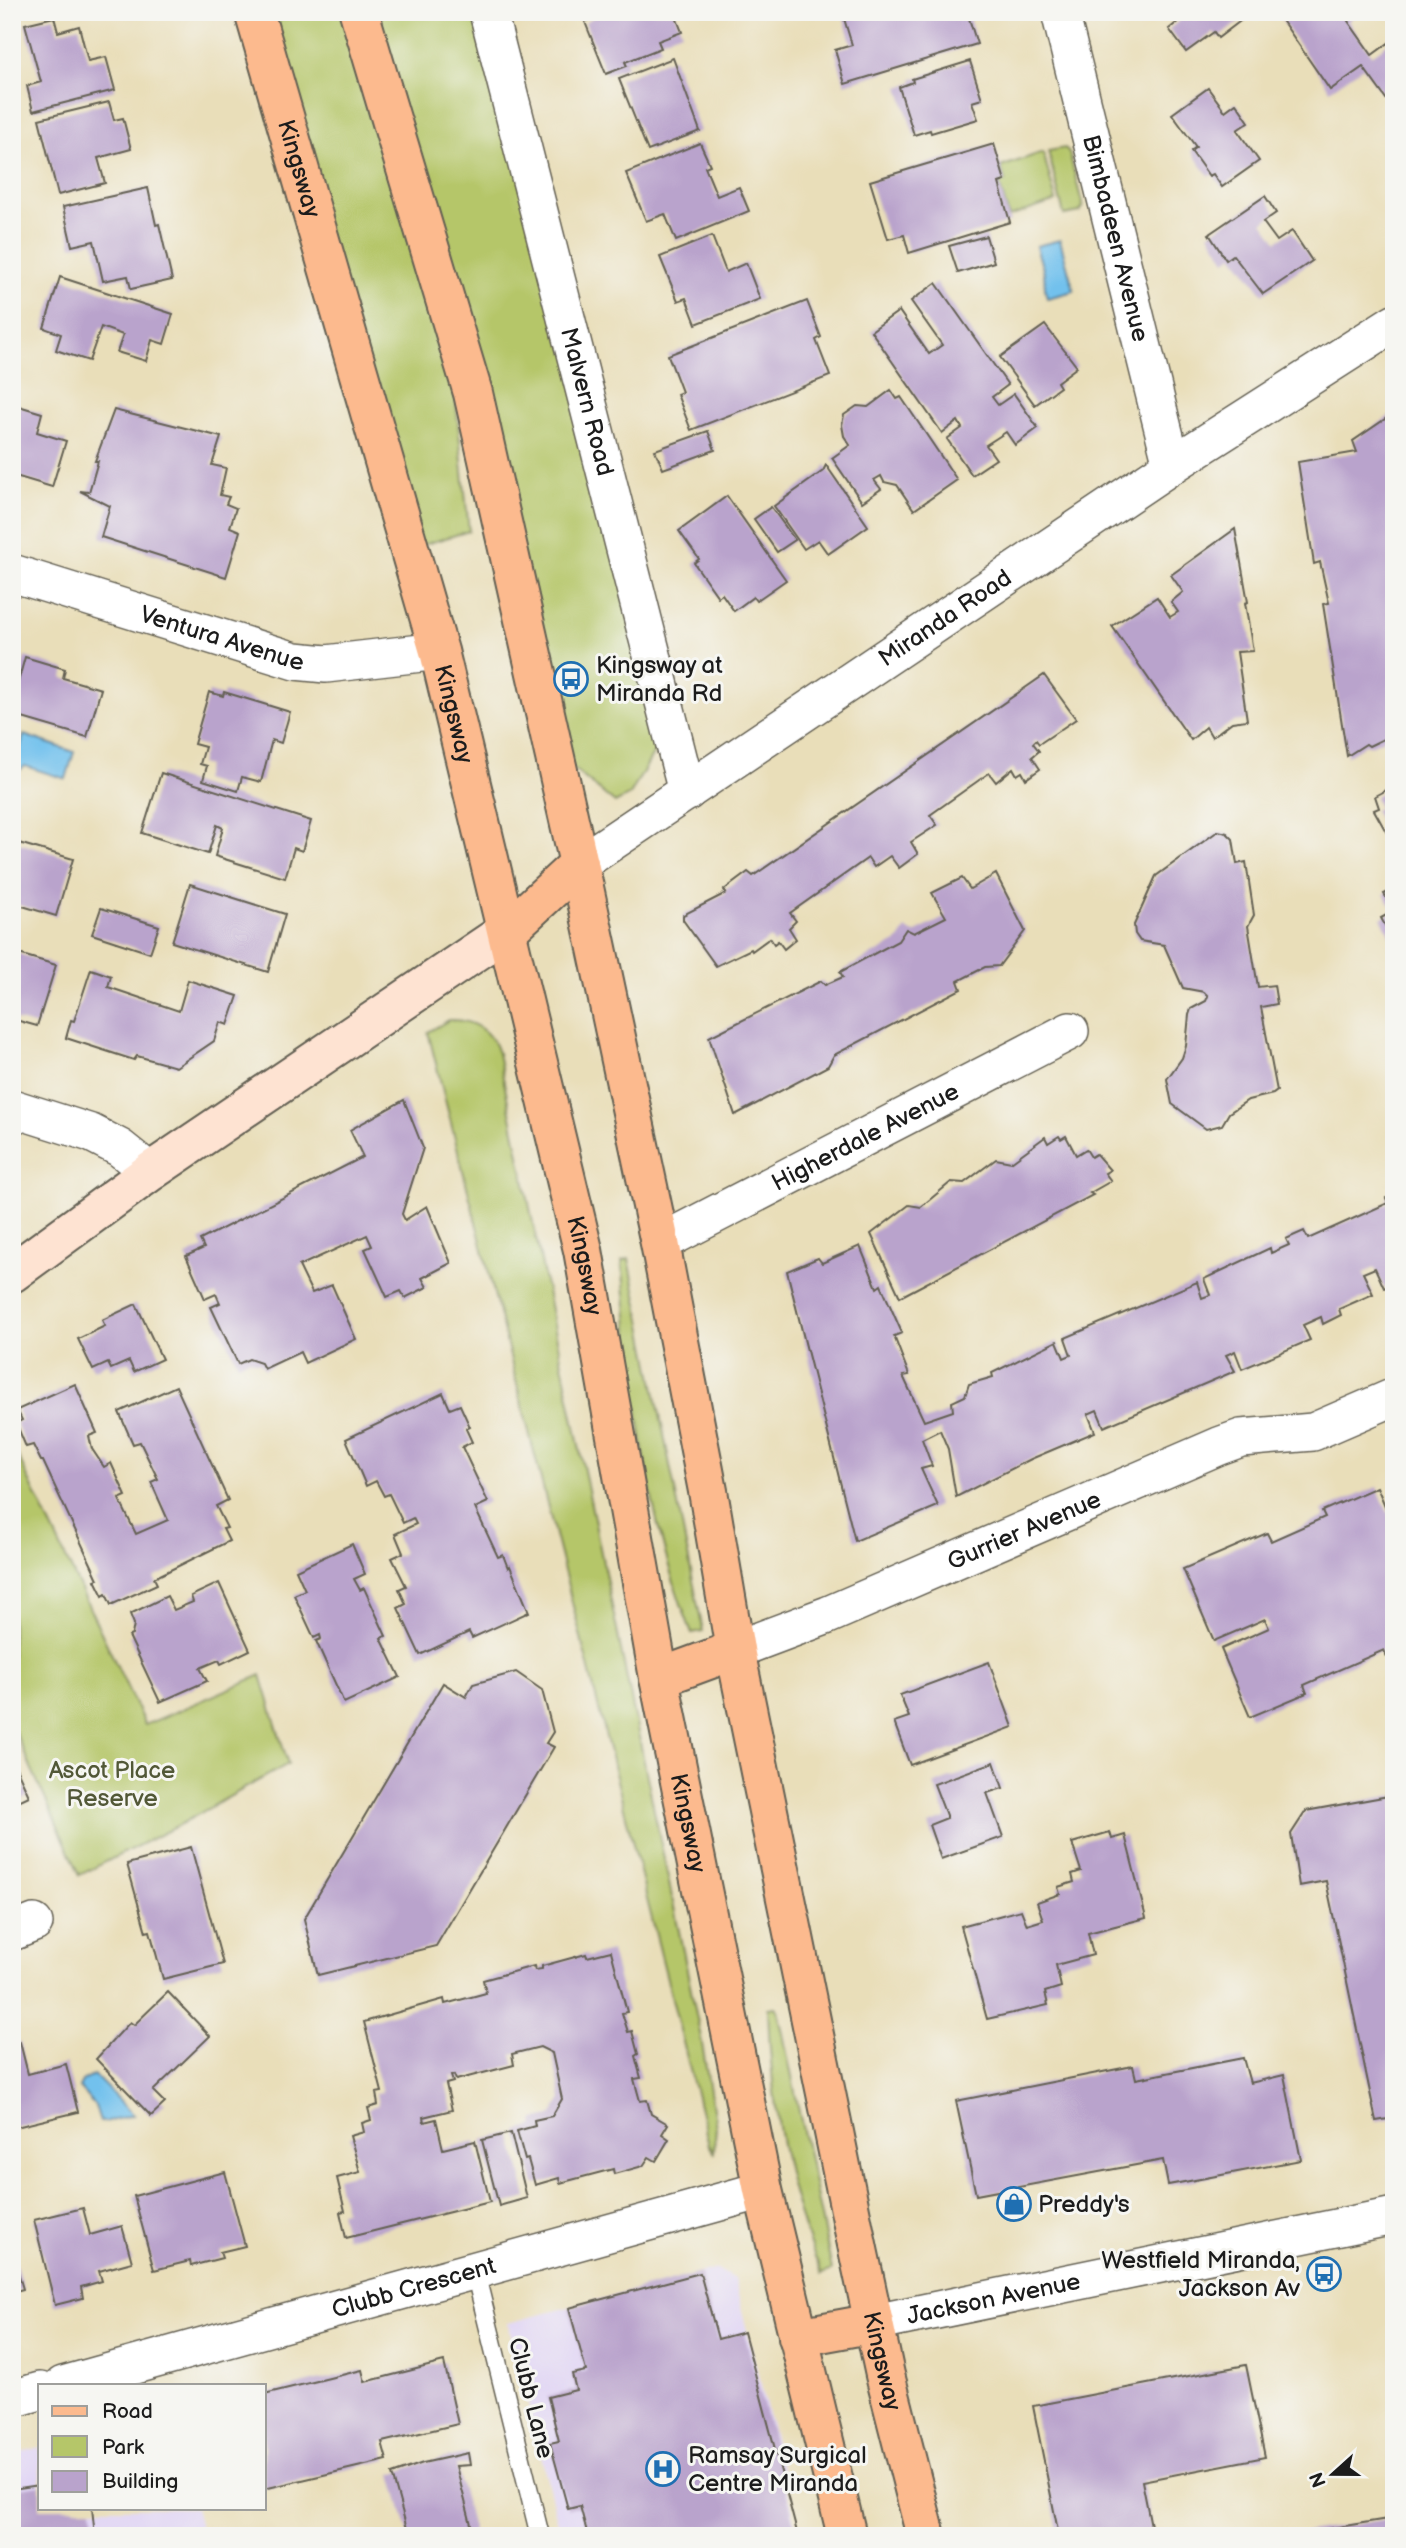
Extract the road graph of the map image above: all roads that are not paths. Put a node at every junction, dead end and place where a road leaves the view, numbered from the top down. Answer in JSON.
{"nodes":[{"id":1,"x":254,"y":12,"type":"edge"},
{"id":2,"x":359,"y":12,"type":"edge"},
{"id":3,"x":488,"y":12,"type":"edge"},
{"id":4,"x":1060,"y":12,"type":"edge"},
{"id":5,"x":1394,"y":323,"type":"edge"},
{"id":6,"x":1172,"y":465,"type":"junction"},
{"id":7,"x":12,"y":573,"type":"edge"},
{"id":8,"x":439,"y":651,"type":"junction"},
{"id":9,"x":687,"y":792,"type":"junction"},
{"id":10,"x":579,"y":864,"type":"junction"},
{"id":11,"x":508,"y":930,"type":"junction"},
{"id":12,"x":1070,"y":1031,"type":"dead end"},
{"id":13,"x":12,"y":1108,"type":"edge"},
{"id":14,"x":150,"y":1172,"type":"junction"},
{"id":15,"x":660,"y":1243,"type":"junction"},
{"id":16,"x":12,"y":1273,"type":"edge"},
{"id":17,"x":1394,"y":1397,"type":"edge"},
{"id":18,"x":735,"y":1650,"type":"junction"},
{"id":19,"x":659,"y":1678,"type":"junction"},
{"id":20,"x":763,"y":2190,"type":"junction"},
{"id":21,"x":1394,"y":2216,"type":"edge"},
{"id":22,"x":475,"y":2272,"type":"junction"},
{"id":23,"x":874,"y":2323,"type":"junction"},
{"id":24,"x":799,"y":2337,"type":"junction"},
{"id":25,"x":67,"y":2384,"type":"edge"},
{"id":26,"x":38,"y":2392,"type":"edge"},
{"id":27,"x":12,"y":2399,"type":"edge"},
{"id":28,"x":540,"y":2536,"type":"edge"},
{"id":29,"x":847,"y":2536,"type":"edge"},
{"id":30,"x":926,"y":2536,"type":"edge"}],
"edges":[{"from":1,"to":8,"type":"main road","name":"Kingsway"},
{"from":2,"to":10,"type":"main road","name":"Kingsway"},
{"from":3,"to":9,"type":"street","name":"Malvern Road"},
{"from":4,"to":6,"type":"street","name":"Bimbadeen Avenue"},
{"from":5,"to":6,"type":"street","name":"Miranda Road"},
{"from":6,"to":9,"type":"street","name":"Miranda Road"},
{"from":7,"to":8,"type":"street","name":"Ventura Avenue"},
{"from":8,"to":11,"type":"main road","name":"Kingsway"},
{"from":9,"to":10,"type":"street","name":"Miranda Road"},
{"from":10,"to":11,"type":"main road","name":"Miranda Road"},
{"from":10,"to":15,"type":"main road","name":"Kingsway"},
{"from":11,"to":14,"type":"street"},
{"from":11,"to":19,"type":"main road","name":"Kingsway"},
{"from":12,"to":15,"type":"street","name":"Higherdale Avenue"},
{"from":13,"to":14,"type":"street"},
{"from":14,"to":16,"type":"street"},
{"from":15,"to":18,"type":"main road","name":"Kingsway"},
{"from":17,"to":18,"type":"street","name":"Gurrier Avenue"},
{"from":18,"to":19,"type":"main road","name":"Gurrier Avenue"},
{"from":18,"to":23,"type":"main road","name":"Kingsway"},
{"from":19,"to":20,"type":"main road","name":"Kingsway"},
{"from":20,"to":22,"type":"street","name":"Clubb Crescent"},
{"from":20,"to":24,"type":"main road","name":"Kingsway"},
{"from":21,"to":23,"type":"street","name":"Jackson Avenue"},
{"from":22,"to":25,"type":"street","name":"Clubb Crescent"},
{"from":22,"to":28,"type":"lane","name":"Clubb Lane"},
{"from":23,"to":24,"type":"main road","name":"Jackson Avenue"},
{"from":23,"to":30,"type":"main road","name":"Kingsway"},
{"from":24,"to":29,"type":"main road","name":"Kingsway"},
{"from":26,"to":27,"type":"street"}]}
